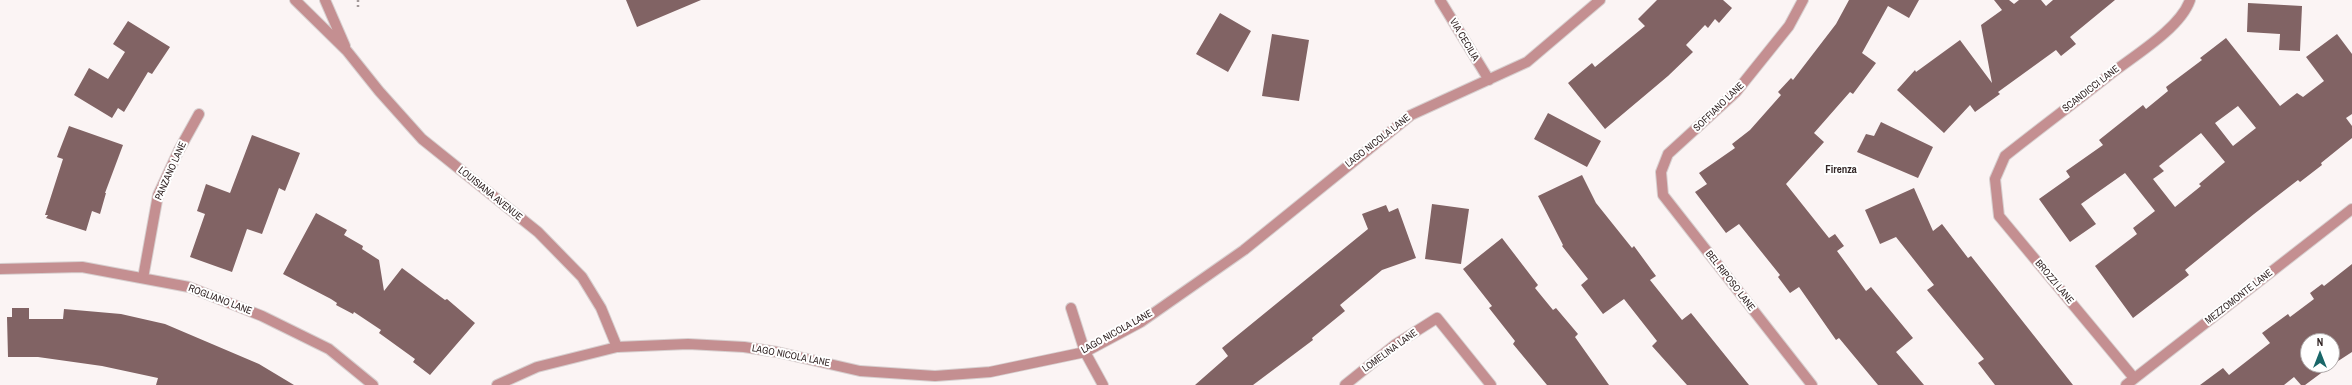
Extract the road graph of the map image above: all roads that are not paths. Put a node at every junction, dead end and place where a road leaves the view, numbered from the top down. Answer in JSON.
{"nodes":[{"id":1,"x":296,"y":0,"type":"edge"},
{"id":2,"x":325,"y":0,"type":"edge"},
{"id":3,"x":1440,"y":0,"type":"edge"},
{"id":4,"x":1600,"y":0,"type":"edge"},
{"id":5,"x":1803,"y":0,"type":"edge"},
{"id":6,"x":2190,"y":0,"type":"edge"},
{"id":7,"x":347,"y":51,"type":"junction"},
{"id":8,"x":1489,"y":80,"type":"junction"},
{"id":9,"x":199,"y":114,"type":"dead end"},
{"id":10,"x":1661,"y":172,"type":"joint"},
{"id":11,"x":1994,"y":179,"type":"joint"},
{"id":12,"x":2352,"y":209,"type":"edge"},
{"id":13,"x":0,"y":270,"type":"edge"},
{"id":14,"x":143,"y":278,"type":"junction"},
{"id":15,"x":1071,"y":308,"type":"dead end"},
{"id":16,"x":617,"y":347,"type":"junction"},
{"id":17,"x":1085,"y":352,"type":"junction"},
{"id":18,"x":2134,"y":378,"type":"junction"},
{"id":19,"x":373,"y":385,"type":"edge"},
{"id":20,"x":497,"y":385,"type":"edge"},
{"id":21,"x":1103,"y":385,"type":"edge"},
{"id":22,"x":1345,"y":385,"type":"edge"},
{"id":23,"x":1491,"y":385,"type":"edge"},
{"id":24,"x":1812,"y":385,"type":"edge"},
{"id":25,"x":2126,"y":385,"type":"edge"}],
"edges":[{"from":1,"to":7,"type":"street","name":"LOUISIANA AVENUE"},
{"from":2,"to":7,"type":"street","name":"LOUISIANA AVENUE"},
{"from":3,"to":8,"type":"street","name":"VIA CECILIA"},
{"from":4,"to":8,"type":"street","name":"LAGO NICOLA LANE"},
{"from":5,"to":10,"type":"street","name":"SOFFIANO LANE"},
{"from":6,"to":11,"type":"street","name":"SCANDICCI LANE"},
{"from":7,"to":16,"type":"street","name":"LOUISIANA AVENUE"},
{"from":8,"to":17,"type":"street","name":"LAGO NICOLA LANE"},
{"from":9,"to":14,"type":"street","name":"PANZANO LANE"},
{"from":10,"to":24,"type":"street","name":"BEL RIPOSO LANE"},
{"from":11,"to":18,"type":"street","name":"BROZZI LANE"},
{"from":12,"to":18,"type":"street","name":"MEZZOMONTE LANE"},
{"from":13,"to":14,"type":"street","name":"ROGLIANO LANE"},
{"from":14,"to":19,"type":"street","name":"ROGLIANO LANE"},
{"from":15,"to":17,"type":"street"},
{"from":16,"to":17,"type":"street","name":"LAGO NICOLA LANE"},
{"from":16,"to":20,"type":"street","name":"LAGO NICOLA LANE"},
{"from":17,"to":21,"type":"street"},
{"from":18,"to":25,"type":"street","name":"MEZZOMONTE LANE"},
{"from":22,"to":23,"type":"street","name":"LOMELINA LANE"}]}
